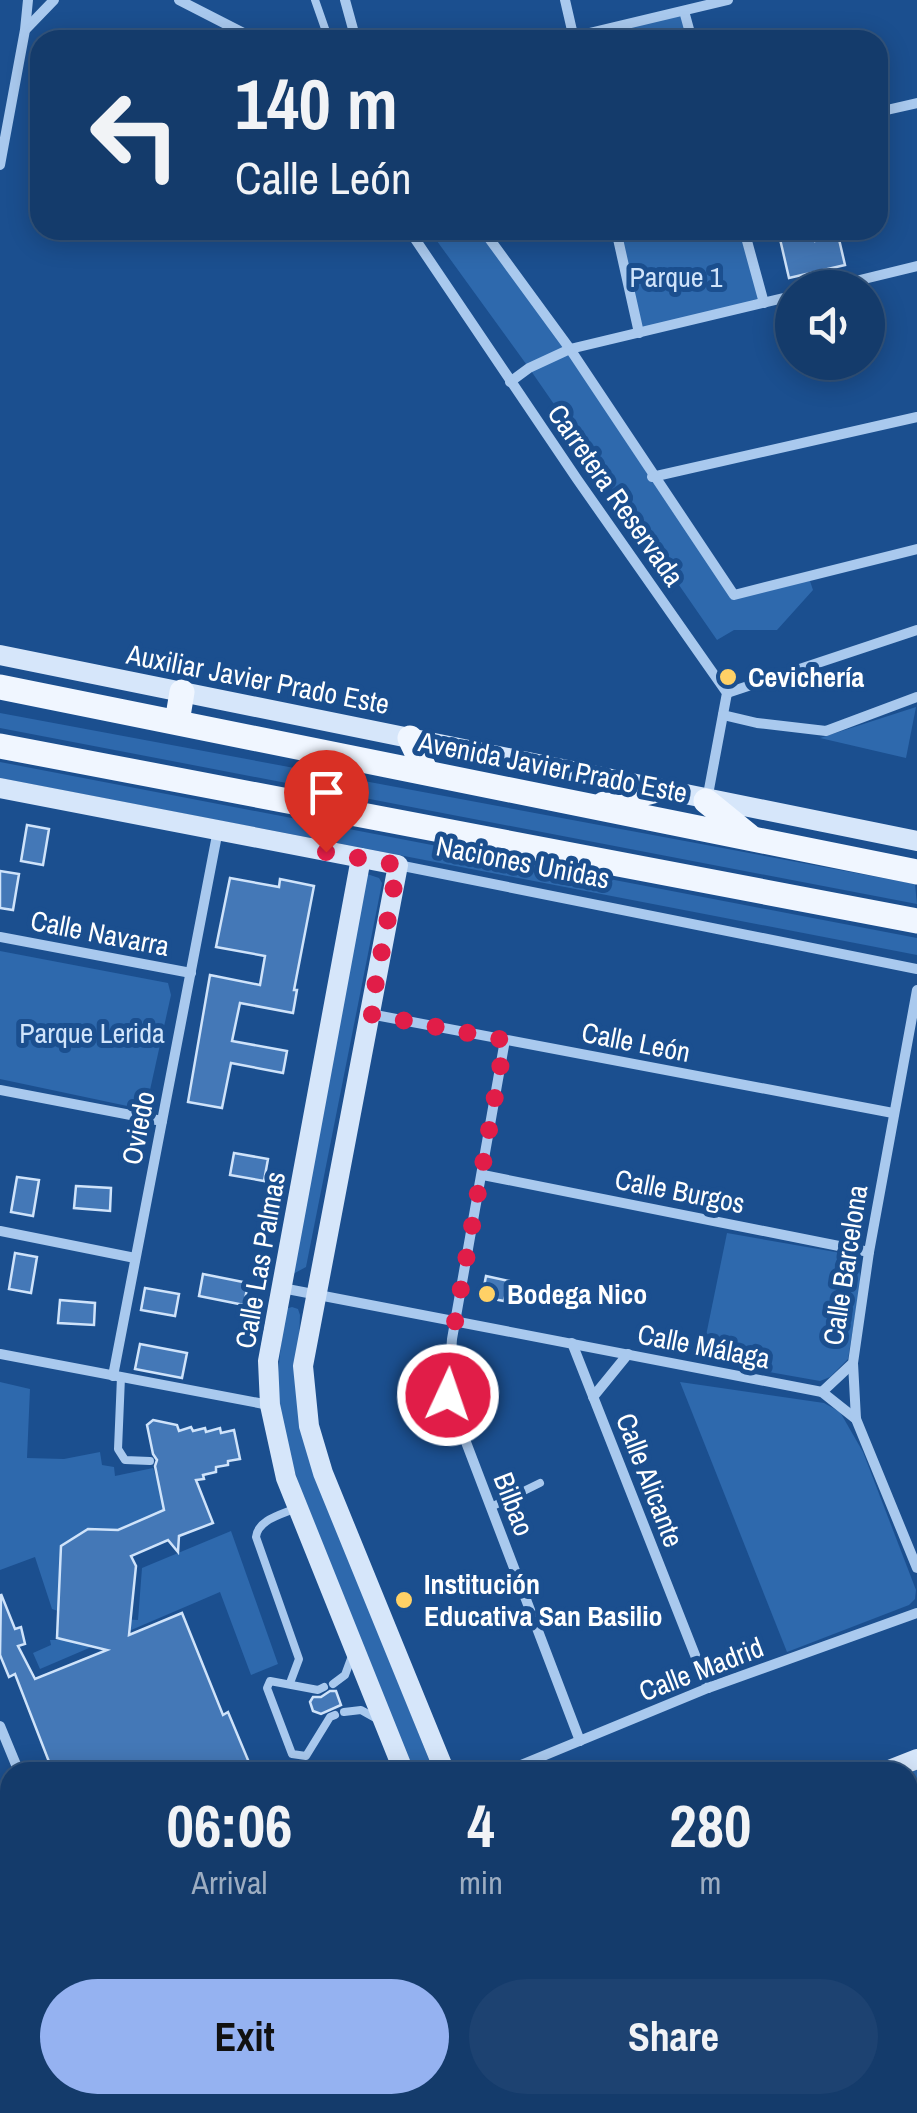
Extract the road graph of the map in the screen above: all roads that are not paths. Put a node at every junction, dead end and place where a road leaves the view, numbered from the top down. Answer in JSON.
{"nodes":[{"id":1,"x":28,"y":0,"type":"edge"},
{"id":2,"x":54,"y":0,"type":"edge"},
{"id":3,"x":179,"y":0,"type":"edge"},
{"id":4,"x":315,"y":0,"type":"edge"},
{"id":5,"x":345,"y":0,"type":"edge"},
{"id":6,"x":566,"y":0,"type":"edge"},
{"id":7,"x":728,"y":0,"type":"edge"},
{"id":8,"x":684,"y":10,"type":"junction"},
{"id":9,"x":25,"y":30,"type":"junction"},
{"id":10,"x":237,"y":30,"type":"edge"},
{"id":11,"x":327,"y":30,"type":"edge"},
{"id":12,"x":353,"y":30,"type":"edge"},
{"id":13,"x":572,"y":30,"type":"edge"},
{"id":14,"x":605,"y":30,"type":"edge"},
{"id":15,"x":689,"y":30,"type":"edge"},
{"id":16,"x":0,"y":92,"type":"edge"},
{"id":17,"x":14,"y":94,"type":"junction"},
{"id":18,"x":917,"y":103,"type":"edge"},
{"id":19,"x":888,"y":110,"type":"edge"},
{"id":20,"x":0,"y":165,"type":"edge"},
{"id":21,"x":416,"y":240,"type":"edge"},
{"id":22,"x":490,"y":240,"type":"edge"},
{"id":23,"x":618,"y":240,"type":"edge"},
{"id":24,"x":747,"y":240,"type":"edge"},
{"id":25,"x":917,"y":266,"type":"edge"},
{"id":26,"x":885,"y":274,"type":"edge"},
{"id":27,"x":775,"y":300,"type":"edge"},
{"id":28,"x":764,"y":303,"type":"junction"},
{"id":29,"x":639,"y":332,"type":"junction"},
{"id":30,"x":570,"y":349,"type":"junction"},
{"id":31,"x":510,"y":382,"type":"junction"},
{"id":32,"x":917,"y":417,"type":"edge"},
{"id":33,"x":652,"y":476,"type":"junction"},
{"id":34,"x":917,"y":549,"type":"edge"},
{"id":35,"x":917,"y":630,"type":"edge"},
{"id":36,"x":0,"y":655,"type":"edge"},
{"id":37,"x":0,"y":687,"type":"edge"},
{"id":38,"x":182,"y":692,"type":"junction"},
{"id":39,"x":727,"y":692,"type":"junction"},
{"id":40,"x":917,"y":697,"type":"edge"},
{"id":41,"x":724,"y":715,"type":"junction"},
{"id":42,"x":177,"y":722,"type":"junction"},
{"id":43,"x":410,"y":738,"type":"junction"},
{"id":44,"x":0,"y":746,"type":"edge"},
{"id":45,"x":426,"y":772,"type":"junction"},
{"id":46,"x":0,"y":788,"type":"edge"},
{"id":47,"x":657,"y":790,"type":"junction"},
{"id":48,"x":706,"y":800,"type":"junction"},
{"id":49,"x":596,"y":806,"type":"junction"},
{"id":50,"x":218,"y":830,"type":"junction"},
{"id":51,"x":753,"y":839,"type":"junction"},
{"id":52,"x":917,"y":841,"type":"edge"},
{"id":53,"x":362,"y":858,"type":"junction"},
{"id":54,"x":398,"y":865,"type":"junction"},
{"id":55,"x":917,"y":872,"type":"edge"},
{"id":56,"x":917,"y":922,"type":"edge"},
{"id":57,"x":0,"y":937,"type":"edge"},
{"id":58,"x":917,"y":969,"type":"edge"},
{"id":59,"x":191,"y":973,"type":"junction"},
{"id":60,"x":917,"y":990,"type":"edge"},
{"id":61,"x":370,"y":1014,"type":"junction"},
{"id":62,"x":505,"y":1040,"type":"junction"},
{"id":63,"x":0,"y":1090,"type":"edge"},
{"id":64,"x":893,"y":1114,"type":"junction"},
{"id":65,"x":162,"y":1121,"type":"junction"},
{"id":66,"x":483,"y":1175,"type":"junction"},
{"id":67,"x":0,"y":1231,"type":"edge"},
{"id":68,"x":869,"y":1252,"type":"junction"},
{"id":69,"x":136,"y":1258,"type":"junction"},
{"id":70,"x":282,"y":1288,"type":"junction"},
{"id":71,"x":315,"y":1294,"type":"junction"},
{"id":72,"x":455,"y":1321,"type":"junction"},
{"id":73,"x":572,"y":1344,"type":"junction"},
{"id":74,"x":0,"y":1354,"type":"edge"},
{"id":75,"x":628,"y":1354,"type":"junction"},
{"id":76,"x":853,"y":1363,"type":"junction"},
{"id":77,"x":117,"y":1376,"type":"junction"},
{"id":78,"x":822,"y":1392,"type":"junction"},
{"id":79,"x":594,"y":1397,"type":"junction"},
{"id":80,"x":270,"y":1405,"type":"junction"},
{"id":81,"x":856,"y":1419,"type":"junction"},
{"id":82,"x":150,"y":1461,"type":"dead end"},
{"id":83,"x":540,"y":1483,"type":"dead end"},
{"id":84,"x":298,"y":1507,"type":"junction"},
{"id":85,"x":491,"y":1507,"type":"junction"},
{"id":86,"x":917,"y":1568,"type":"edge"},
{"id":87,"x":917,"y":1613,"type":"edge"},
{"id":88,"x":354,"y":1647,"type":"junction"},
{"id":89,"x":290,"y":1683,"type":"junction"},
{"id":90,"x":708,"y":1688,"type":"junction"},
{"id":91,"x":383,"y":1724,"type":"junction"},
{"id":92,"x":0,"y":1726,"type":"edge"},
{"id":93,"x":580,"y":1741,"type":"junction"},
{"id":94,"x":15,"y":1762,"type":"edge"},
{"id":95,"x":400,"y":1762,"type":"edge"},
{"id":96,"x":441,"y":1762,"type":"edge"},
{"id":97,"x":529,"y":1762,"type":"edge"}],
"edges":[{"from":1,"to":9,"type":"street"},
{"from":2,"to":9,"type":"street"},
{"from":3,"to":10,"type":"street"},
{"from":4,"to":11,"type":"lane"},
{"from":5,"to":12,"type":"street"},
{"from":6,"to":13,"type":"street"},
{"from":7,"to":8,"type":"street"},
{"from":8,"to":14,"type":"street"},
{"from":8,"to":15,"type":"street"},
{"from":9,"to":17,"type":"street"},
{"from":16,"to":17,"type":"lane"},
{"from":17,"to":20,"type":"street"},
{"from":18,"to":19,"type":"street"},
{"from":21,"to":31,"type":"street","name":"Carretera Reservada"},
{"from":22,"to":30,"type":"street"},
{"from":23,"to":29,"type":"street"},
{"from":24,"to":28,"type":"street"},
{"from":25,"to":26,"type":"street"},
{"from":27,"to":28,"type":"street"},
{"from":28,"to":29,"type":"street"},
{"from":29,"to":30,"type":"street"},
{"from":30,"to":31,"type":"street"},
{"from":30,"to":33,"type":"street"},
{"from":31,"to":39,"type":"street","name":"Carretera Reservada"},
{"from":32,"to":33,"type":"street"},
{"from":33,"to":34,"type":"street"},
{"from":35,"to":39,"type":"street"},
{"from":36,"to":38,"type":"street","name":"Auxiliar Javier Prado Este"},
{"from":37,"to":42,"type":"main road","name":"Avenida Javier Prado Este"},
{"from":38,"to":42,"type":"main road"},
{"from":38,"to":43,"type":"street","name":"Auxiliar Javier Prado Este"},
{"from":39,"to":41,"type":"street"},
{"from":40,"to":41,"type":"street"},
{"from":41,"to":48,"type":"street"},
{"from":42,"to":45,"type":"main road","name":"Avenida Javier Prado Este"},
{"from":43,"to":45,"type":"main road"},
{"from":43,"to":47,"type":"street","name":"Auxiliar Javier Prado Este"},
{"from":44,"to":56,"type":"main road"},
{"from":45,"to":49,"type":"main road","name":"Avenida Javier Prado Este"},
{"from":46,"to":50,"type":"street","name":"Naciones Unidas"},
{"from":47,"to":48,"type":"street","name":"Auxiliar Javier Prado Este"},
{"from":47,"to":49,"type":"main road"},
{"from":48,"to":51,"type":"main road"},
{"from":48,"to":52,"type":"street","name":"Auxiliar Javier Prado Este"},
{"from":49,"to":51,"type":"main road","name":"Avenida Javier Prado Este"},
{"from":50,"to":53,"type":"street","name":"Naciones Unidas"},
{"from":50,"to":59,"type":"street","name":"Oviedo"},
{"from":51,"to":55,"type":"main road","name":"Avenida Javier Prado Este"},
{"from":53,"to":54,"type":"street","name":"Naciones Unidas"},
{"from":53,"to":70,"type":"street","name":"Calle Las Palmas"},
{"from":54,"to":58,"type":"street","name":"Naciones Unidas"},
{"from":54,"to":61,"type":"street"},
{"from":57,"to":59,"type":"street","name":"Calle Navarra"},
{"from":59,"to":65,"type":"street","name":"Oviedo"},
{"from":60,"to":64,"type":"street","name":"Calle Barcelona"},
{"from":61,"to":62,"type":"street","name":"Calle León"},
{"from":61,"to":71,"type":"street"},
{"from":62,"to":64,"type":"street","name":"Calle León"},
{"from":62,"to":66,"type":"street","name":"Bilbao"},
{"from":63,"to":65,"type":"street"},
{"from":64,"to":68,"type":"street","name":"Calle Barcelona"},
{"from":65,"to":69,"type":"street","name":"Oviedo"},
{"from":66,"to":68,"type":"street","name":"Calle Burgos"},
{"from":66,"to":72,"type":"street","name":"Bilbao"},
{"from":67,"to":69,"type":"street"},
{"from":68,"to":76,"type":"street","name":"Calle Barcelona"},
{"from":69,"to":77,"type":"street","name":"Oviedo"},
{"from":70,"to":71,"type":"street","name":"Calle Málaga"},
{"from":70,"to":80,"type":"street","name":"Calle Las Palmas"},
{"from":71,"to":72,"type":"street","name":"Calle Málaga"},
{"from":71,"to":96,"type":"street"},
{"from":72,"to":73,"type":"street","name":"Calle Málaga"},
{"from":72,"to":85,"type":"street","name":"Bilbao"},
{"from":73,"to":75,"type":"street","name":"Calle Málaga"},
{"from":73,"to":79,"type":"street","name":"Calle Alicante"},
{"from":74,"to":77,"type":"street"},
{"from":75,"to":78,"type":"street","name":"Calle Málaga"},
{"from":75,"to":79,"type":"street"},
{"from":76,"to":78,"type":"street","name":"Calle Barcelona"},
{"from":76,"to":81,"type":"street"},
{"from":77,"to":80,"type":"street"},
{"from":77,"to":82,"type":"lane"},
{"from":78,"to":81,"type":"street"},
{"from":79,"to":90,"type":"street","name":"Calle Alicante"},
{"from":80,"to":84,"type":"street","name":"Calle Las Palmas"},
{"from":81,"to":86,"type":"street"},
{"from":83,"to":85,"type":"lane"},
{"from":84,"to":88,"type":"street","name":"Calle Las Palmas"},
{"from":84,"to":89,"type":"lane"},
{"from":85,"to":93,"type":"street","name":"Bilbao"},
{"from":87,"to":90,"type":"street","name":"Calle Madrid"},
{"from":88,"to":89,"type":"lane"},
{"from":88,"to":91,"type":"street","name":"Calle Las Palmas"},
{"from":89,"to":91,"type":"lane"},
{"from":90,"to":93,"type":"street","name":"Calle Madrid"},
{"from":91,"to":95,"type":"street","name":"Calle Las Palmas"},
{"from":92,"to":94,"type":"street"},
{"from":93,"to":97,"type":"street","name":"Calle Madrid"}]}
